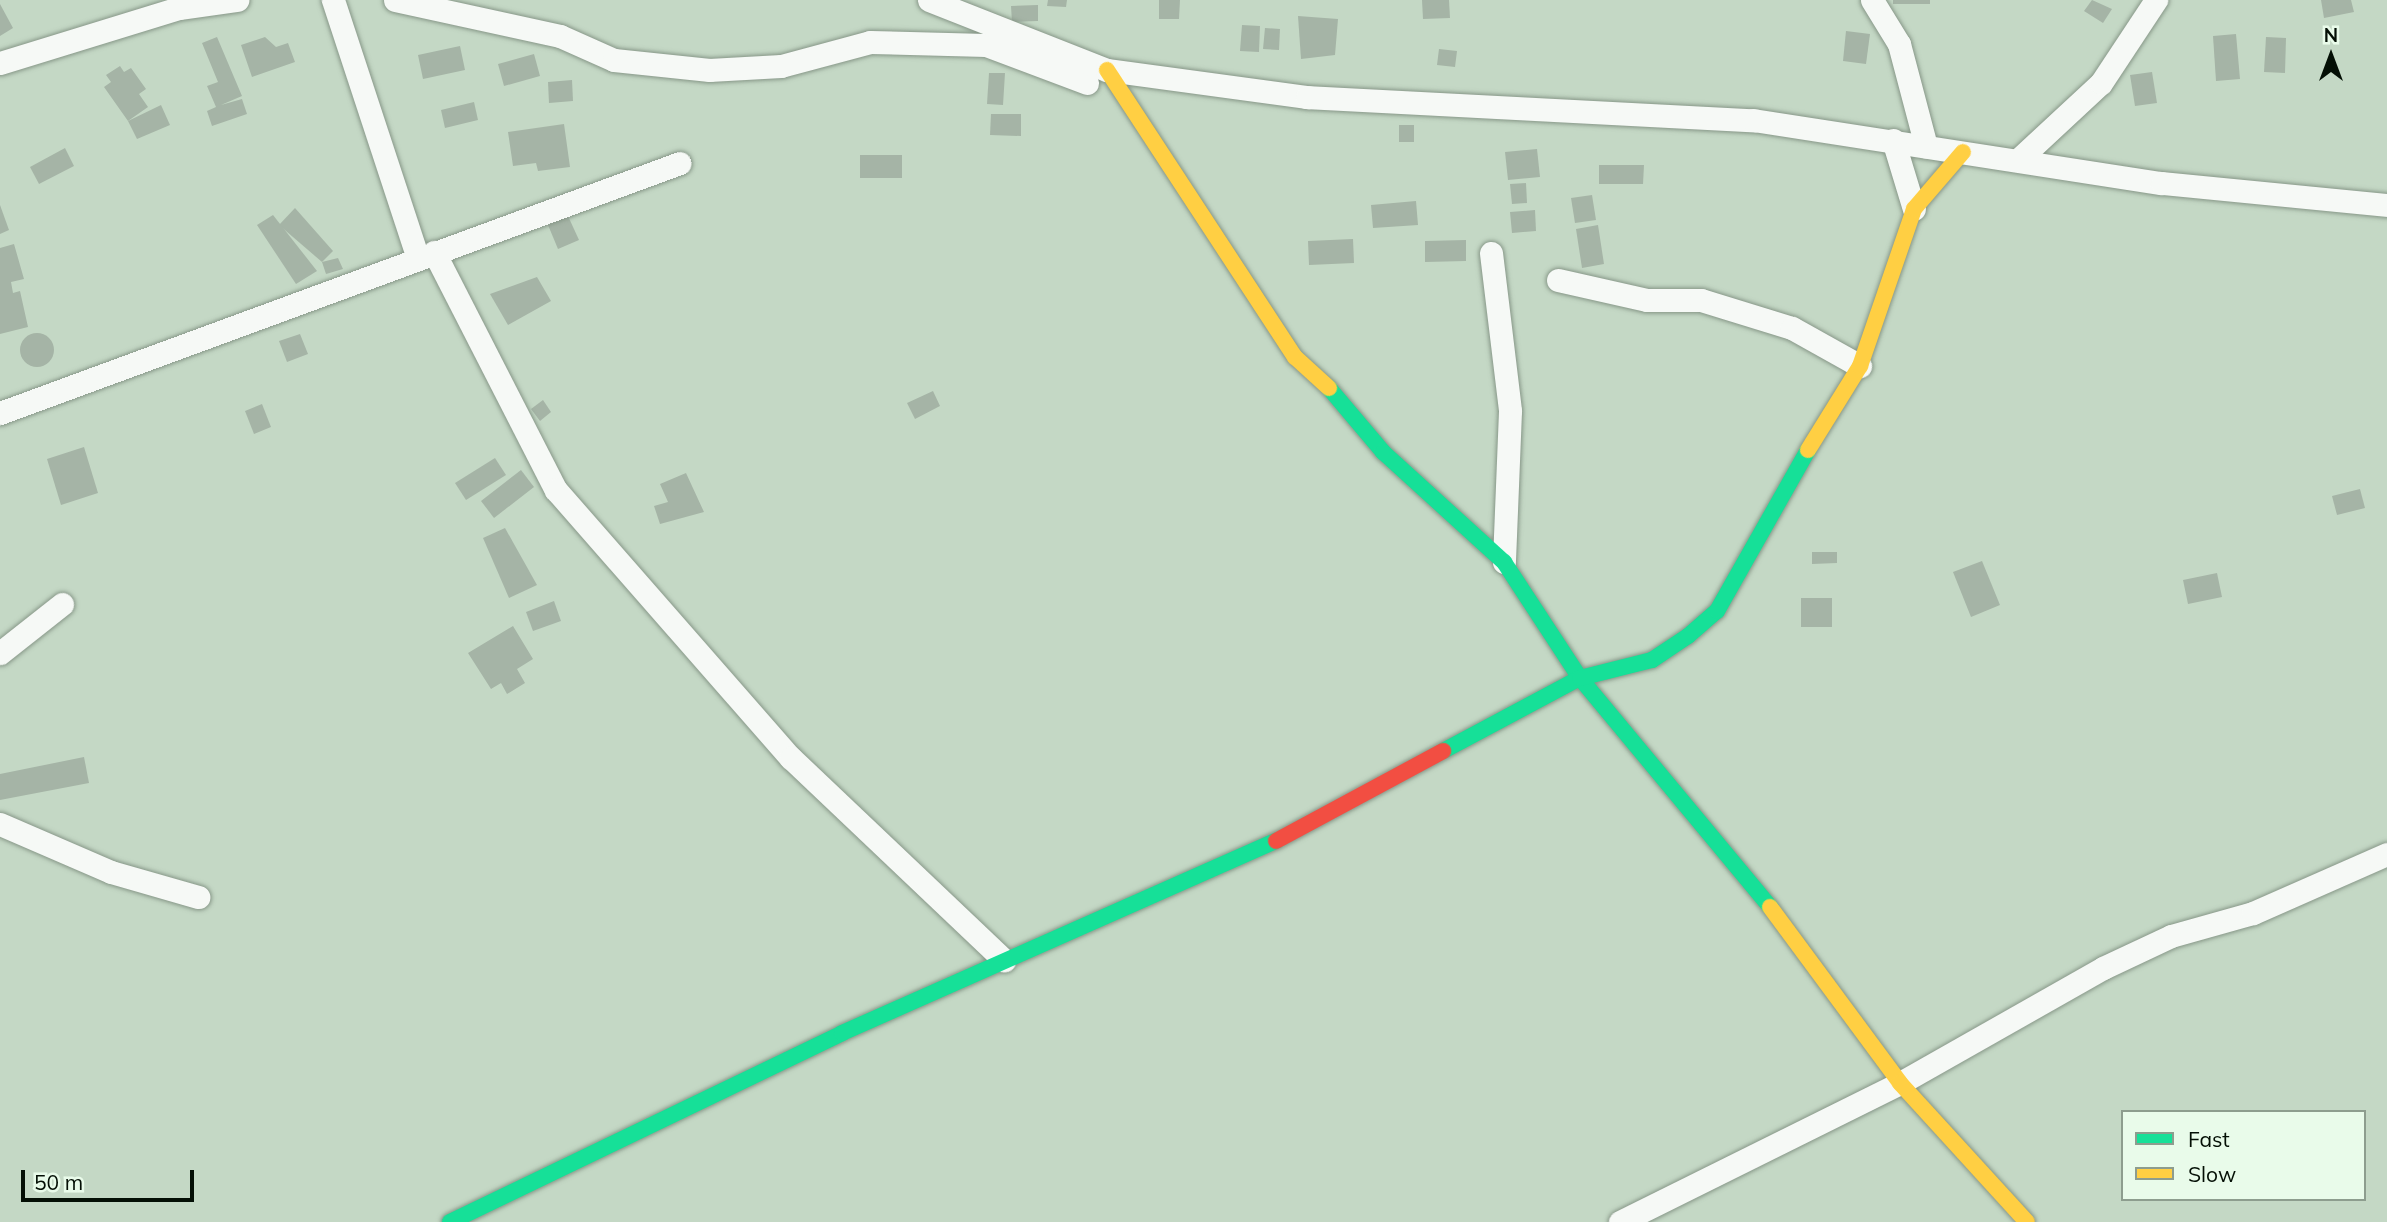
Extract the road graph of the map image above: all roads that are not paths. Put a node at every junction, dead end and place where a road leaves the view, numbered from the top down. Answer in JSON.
{"nodes":[{"id":1,"x":237,"y":0,"type":"edge"},
{"id":2,"x":333,"y":0,"type":"edge"},
{"id":3,"x":395,"y":0,"type":"edge"},
{"id":4,"x":929,"y":0,"type":"edge"},
{"id":5,"x":1872,"y":0,"type":"edge"},
{"id":6,"x":2156,"y":0,"type":"edge"},
{"id":7,"x":0,"y":63,"type":"edge"},
{"id":8,"x":1107,"y":70,"type":"junction"},
{"id":9,"x":1087,"y":83,"type":"dead end"},
{"id":10,"x":1893,"y":140,"type":"junction"},
{"id":11,"x":1926,"y":146,"type":"junction"},
{"id":12,"x":1963,"y":152,"type":"junction"},
{"id":13,"x":2018,"y":160,"type":"junction"},
{"id":14,"x":680,"y":163,"type":"dead end"},
{"id":15,"x":2387,"y":205,"type":"edge"},
{"id":16,"x":1914,"y":209,"type":"junction"},
{"id":17,"x":1491,"y":253,"type":"dead end"},
{"id":18,"x":426,"y":255,"type":"junction"},
{"id":19,"x":1558,"y":280,"type":"dead end"},
{"id":20,"x":1860,"y":366,"type":"junction"},
{"id":21,"x":0,"y":413,"type":"edge"},
{"id":22,"x":1504,"y":562,"type":"junction"},
{"id":23,"x":62,"y":604,"type":"dead end"},
{"id":24,"x":0,"y":653,"type":"edge"},
{"id":25,"x":1580,"y":678,"type":"junction"},
{"id":26,"x":0,"y":824,"type":"edge"},
{"id":27,"x":2387,"y":854,"type":"edge"},
{"id":28,"x":198,"y":897,"type":"dead end"},
{"id":29,"x":1004,"y":960,"type":"junction"},
{"id":30,"x":1900,"y":1083,"type":"junction"},
{"id":31,"x":450,"y":1222,"type":"edge"},
{"id":32,"x":1620,"y":1222,"type":"edge"},
{"id":33,"x":2027,"y":1222,"type":"edge"}],
"edges":[{"from":1,"to":7,"type":"street"},
{"from":2,"to":18,"type":"street"},
{"from":3,"to":9,"type":"street"},
{"from":4,"to":8,"type":"street"},
{"from":5,"to":11,"type":"street"},
{"from":6,"to":13,"type":"street"},
{"from":8,"to":10,"type":"street"},
{"from":8,"to":22,"type":"street"},
{"from":10,"to":11,"type":"street"},
{"from":10,"to":16,"type":"street"},
{"from":11,"to":12,"type":"street"},
{"from":12,"to":13,"type":"street"},
{"from":12,"to":16,"type":"street"},
{"from":13,"to":15,"type":"street"},
{"from":14,"to":18,"type":"street"},
{"from":16,"to":20,"type":"street"},
{"from":17,"to":22,"type":"street"},
{"from":18,"to":21,"type":"street"},
{"from":18,"to":29,"type":"street"},
{"from":19,"to":20,"type":"street"},
{"from":20,"to":25,"type":"street"},
{"from":22,"to":25,"type":"street"},
{"from":23,"to":24,"type":"street"},
{"from":25,"to":29,"type":"street"},
{"from":25,"to":30,"type":"street"},
{"from":26,"to":28,"type":"street"},
{"from":27,"to":30,"type":"street"},
{"from":29,"to":31,"type":"street"},
{"from":30,"to":32,"type":"street"},
{"from":30,"to":33,"type":"street"}]}
